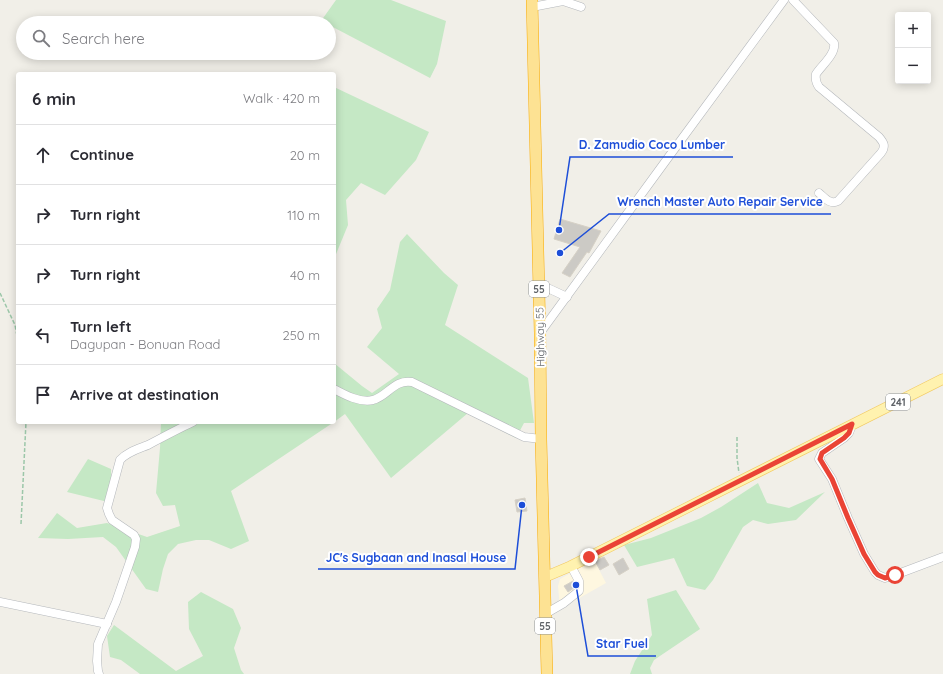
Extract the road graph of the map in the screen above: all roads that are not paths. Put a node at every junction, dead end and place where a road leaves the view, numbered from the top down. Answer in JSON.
{"nodes":[{"id":1,"x":784,"y":0,"type":"edge"},
{"id":2,"x":792,"y":0,"type":"edge"},
{"id":3,"x":532,"y":4,"type":"edge"},
{"id":4,"x":581,"y":7,"type":"dead end"},
{"id":5,"x":819,"y":193,"type":"dead end"},
{"id":6,"x":539,"y":284,"type":"junction"},
{"id":7,"x":567,"y":297,"type":"junction"},
{"id":8,"x":540,"y":333,"type":"junction"},
{"id":9,"x":943,"y":379,"type":"edge"},
{"id":10,"x":336,"y":390,"type":"edge"},
{"id":11,"x":189,"y":424,"type":"edge"},
{"id":12,"x":852,"y":424,"type":"junction"},
{"id":13,"x":532,"y":438,"type":"junction"},
{"id":14,"x":943,"y":557,"type":"edge"},
{"id":15,"x":571,"y":566,"type":"junction"},
{"id":16,"x":544,"y":577,"type":"junction"},
{"id":17,"x":0,"y":602,"type":"edge"},
{"id":18,"x":545,"y":614,"type":"junction"},
{"id":19,"x":106,"y":624,"type":"junction"},
{"id":20,"x":99,"y":674,"type":"edge"},
{"id":21,"x":547,"y":674,"type":"edge"}],
"edges":[{"from":1,"to":7,"type":"street"},
{"from":2,"to":5,"type":"street"},
{"from":3,"to":4,"type":"street"},
{"from":3,"to":6,"type":"highway","name":"Highway 55","number":"55"},
{"from":6,"to":7,"type":"street"},
{"from":6,"to":8,"type":"highway","name":"Highway 55","number":"55"},
{"from":7,"to":8,"type":"street"},
{"from":8,"to":13,"type":"highway","name":"Highway 55","number":"55"},
{"from":9,"to":12,"type":"main road","number":"241"},
{"from":10,"to":13,"type":"street"},
{"from":11,"to":19,"type":"street"},
{"from":12,"to":14,"type":"street"},
{"from":12,"to":15,"type":"main road","number":"241"},
{"from":13,"to":16,"type":"highway","name":"Highway 55","number":"55"},
{"from":15,"to":16,"type":"main road","number":"241"},
{"from":15,"to":18,"type":"street"},
{"from":16,"to":18,"type":"highway","name":"Highway 55","number":"55"},
{"from":17,"to":19,"type":"street"},
{"from":18,"to":21,"type":"highway","name":"Highway 55","number":"55"},
{"from":19,"to":20,"type":"street"}]}
